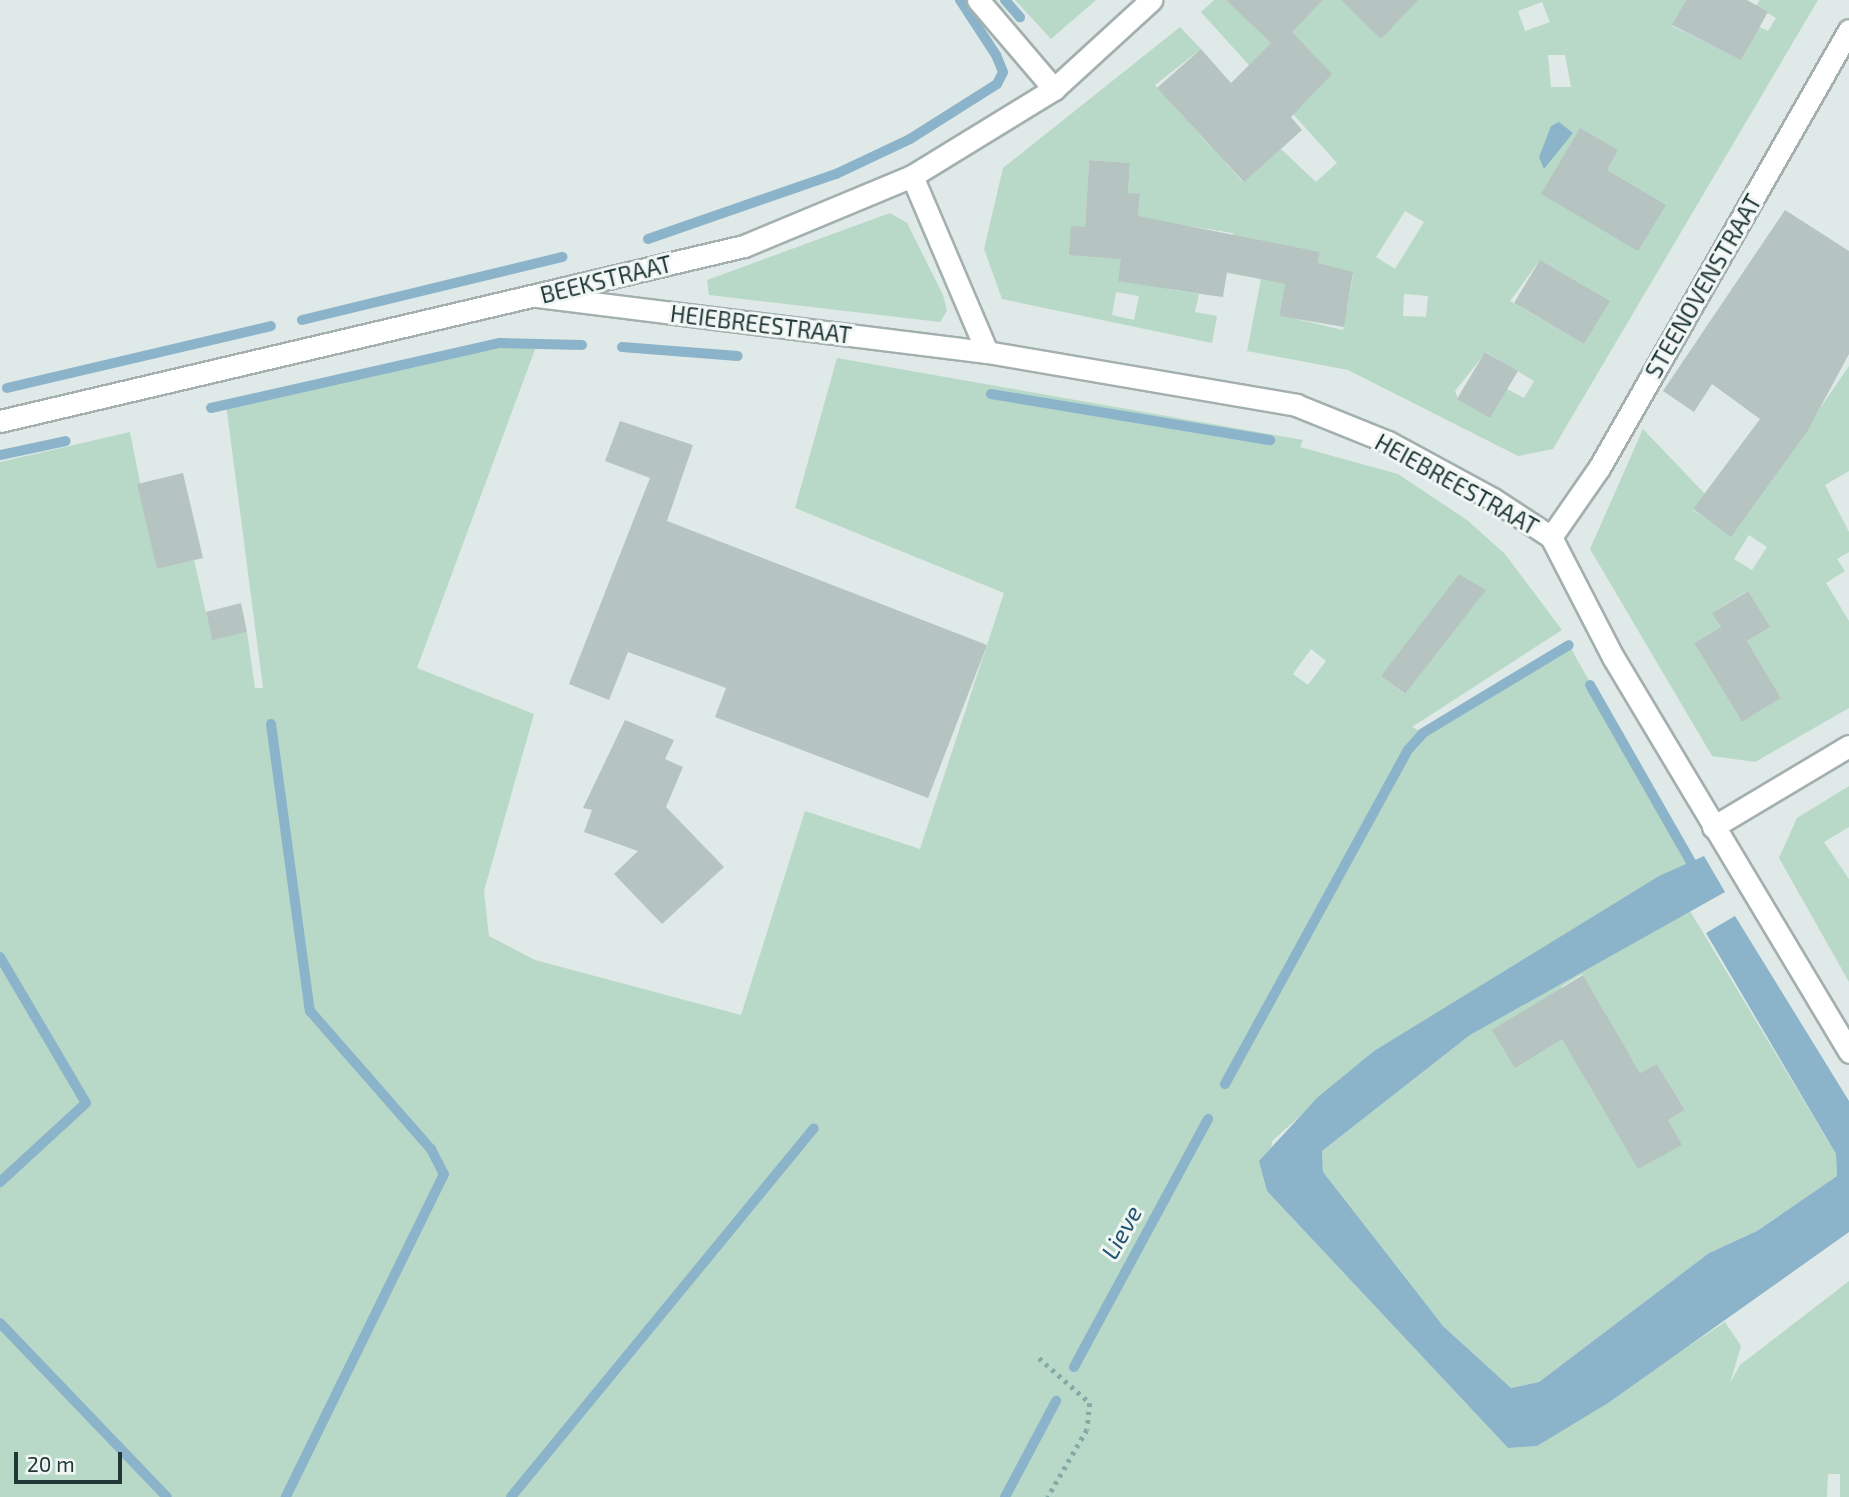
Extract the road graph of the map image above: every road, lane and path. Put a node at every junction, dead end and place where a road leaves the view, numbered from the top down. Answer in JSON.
{"nodes":[{"id":1,"x":978,"y":0,"type":"edge"},
{"id":2,"x":1151,"y":0,"type":"edge"},
{"id":3,"x":1849,"y":30,"type":"edge"},
{"id":4,"x":1054,"y":89,"type":"junction"},
{"id":5,"x":912,"y":176,"type":"junction"},
{"id":6,"x":536,"y":296,"type":"junction"},
{"id":7,"x":987,"y":352,"type":"junction"},
{"id":8,"x":0,"y":421,"type":"edge"},
{"id":9,"x":1551,"y":537,"type":"junction"},
{"id":10,"x":1849,"y":746,"type":"edge"},
{"id":11,"x":1713,"y":827,"type":"junction"},
{"id":12,"x":1849,"y":1052,"type":"edge"},
{"id":13,"x":1039,"y":1358,"type":"dead end"},
{"id":14,"x":1048,"y":1497,"type":"edge"}],
"edges":[{"from":1,"to":4,"type":"street"},
{"from":2,"to":4,"type":"street","name":"BEEKSTRAAT"},
{"from":3,"to":9,"type":"street","name":"STEENOVENSTRAAT"},
{"from":4,"to":5,"type":"street","name":"BEEKSTRAAT"},
{"from":5,"to":6,"type":"street","name":"BEEKSTRAAT"},
{"from":5,"to":7,"type":"street"},
{"from":6,"to":7,"type":"street","name":"HEIEBREESTRAAT"},
{"from":6,"to":8,"type":"street","name":"BEEKSTRAAT"},
{"from":7,"to":9,"type":"street","name":"HEIEBREESTRAAT"},
{"from":9,"to":11,"type":"street","name":"HEIEBREESTRAAT"},
{"from":10,"to":11,"type":"street"},
{"from":11,"to":12,"type":"street","name":"HEIEBREESTRAAT"},
{"from":13,"to":14,"type":"path"}]}
